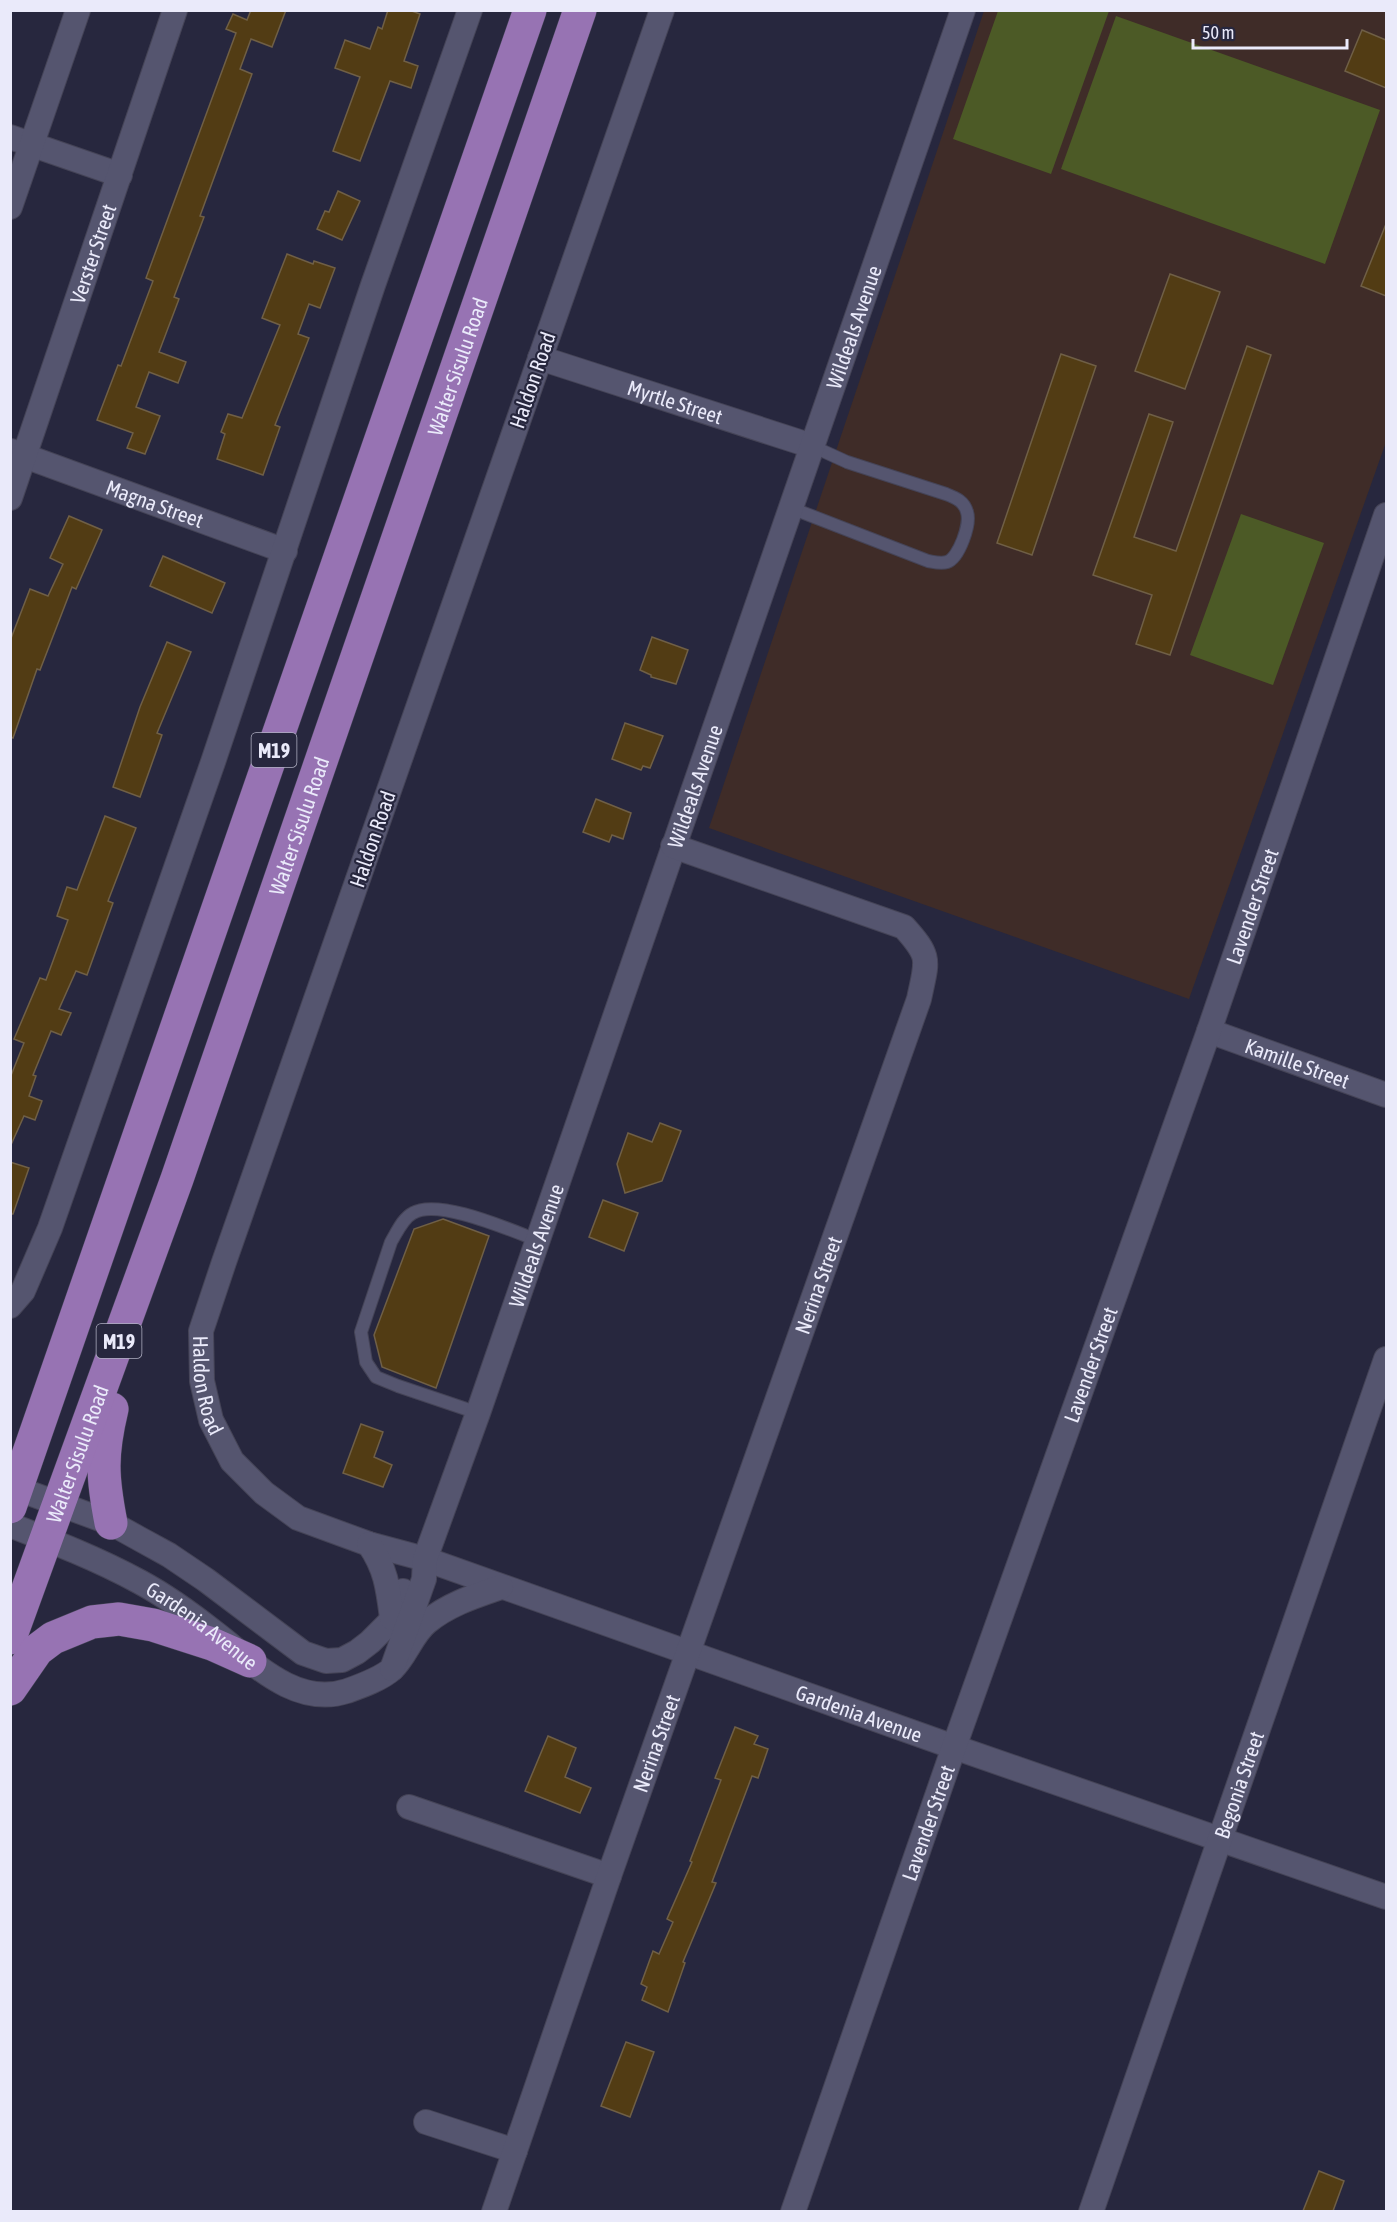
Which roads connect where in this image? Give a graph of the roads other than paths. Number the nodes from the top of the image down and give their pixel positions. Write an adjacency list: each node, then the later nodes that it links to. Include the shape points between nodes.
1 (78, 10): 8 (street)
2 (175, 10): 9 (street, Verster Street)
3 (470, 10): 17 (street)
4 (530, 10): 25 (highway, M19)
5 (580, 10): 21 (highway, Walter Sisulu Road / M19)
6 (662, 10): 11 (street, Haldon Road)
7 (963, 10): 12 (street, Wildeals Avenue)
8 (22, 141): 9 (street); 10 (street)
9 (120, 175): 13 (street, Verster Street)
10 (10, 207)
11 (540, 358): 12 (street, Myrtle Street); 33 (street, Haldon Road, via 201,1331 202,1381 211,1420 232,1461 264,1493 298,1518)
12 (812, 446): 15 (street, Wildeals Avenue); 15 (lane, via 847,462 960,500 968,513 963,537 950,561 928,561)
13 (18, 453): 14 (street, Verster Street); 17 (street, Magna Street)
14 (10, 498)
15 (791, 508): 18 (street, Wildeals Avenue)
16 (1386, 515): 19 (street, Lavender Street)
17 (285, 551): 23 (street, via 50,1228 23,1291)
18 (673, 846): 22 (street, Wildeals Avenue); 38 (street, Nerina Street, via 904,927 922,946 926,963 919,999)
19 (1209, 1031): 20 (street, Kamille Street); 42 (street, Lavender Street)
20 (1386, 1095)
21 (177, 1179): 29 (highway, Walter Sisulu Road / M19); 30 (highway, via 109,1422 103,1469)
22 (537, 1240): 26 (street, Wildeals Avenue); 26 (lane, via 463,1213 427,1208 412,1213 391,1242 360,1332 366,1362 376,1377)
23 (10, 1306)
24 (1386, 1359): 44 (street, Begonia Street)
25 (45, 1411): 27 (highway); 28 (highway, M19)
26 (478, 1413): 34 (street, Wildeals Avenue)
27 (10, 1432)
28 (13, 1494): 29 (street, Gardenia Avenue)
29 (60, 1503): 30 (street, Gardenia Avenue); 32 (highway, Walter Sisulu Road / M19)
30 (111, 1523): 36 (street, Gardenia Avenue, via 206,1580 303,1653 326,1661 342,1660 357,1652)
31 (10, 1524): 32 (street, Gardenia Avenue)
32 (48, 1540): 37 (highway, Walter Sisulu Road / M19); 39 (street, Gardenia Avenue, via 141,1582)
33 (369, 1544): 34 (street, Haldon Road); 36 (street, via 387,1578)
34 (424, 1559): 35 (street, Gardenia Avenue); 36 (street, Gardenia Avenue, via 409,1576); 40 (street, via 424,1579)
35 (501, 1587): 38 (street, Gardenia Avenue); 40 (street, Gardenia Avenue, via 458,1602 426,1623)
36 (392, 1620)
37 (10, 1638)
38 (689, 1654): 42 (street, Gardenia Avenue); 45 (street, Nerina Street)
39 (249, 1660): 40 (street, Gardenia Avenue, via 274,1678 301,1690 324,1694 345,1691); 41 (highway, via 153,1625 119,1619 92,1622 53,1638 37,1650)
40 (392, 1669)
41 (10, 1689)
42 (954, 1747): 44 (street, Gardenia Avenue); 50 (street, Lavender Street)
43 (409, 1807): 45 (street)
44 (1221, 1839): 46 (street, Gardenia Avenue); 51 (street, Begonia Street)
45 (609, 1876): 48 (street, Nerina Street)
46 (1386, 1897)
47 (426, 2122): 48 (street)
48 (515, 2151): 49 (street, Nerina Street)
49 (494, 2211)
50 (793, 2211)
51 (1091, 2211)

